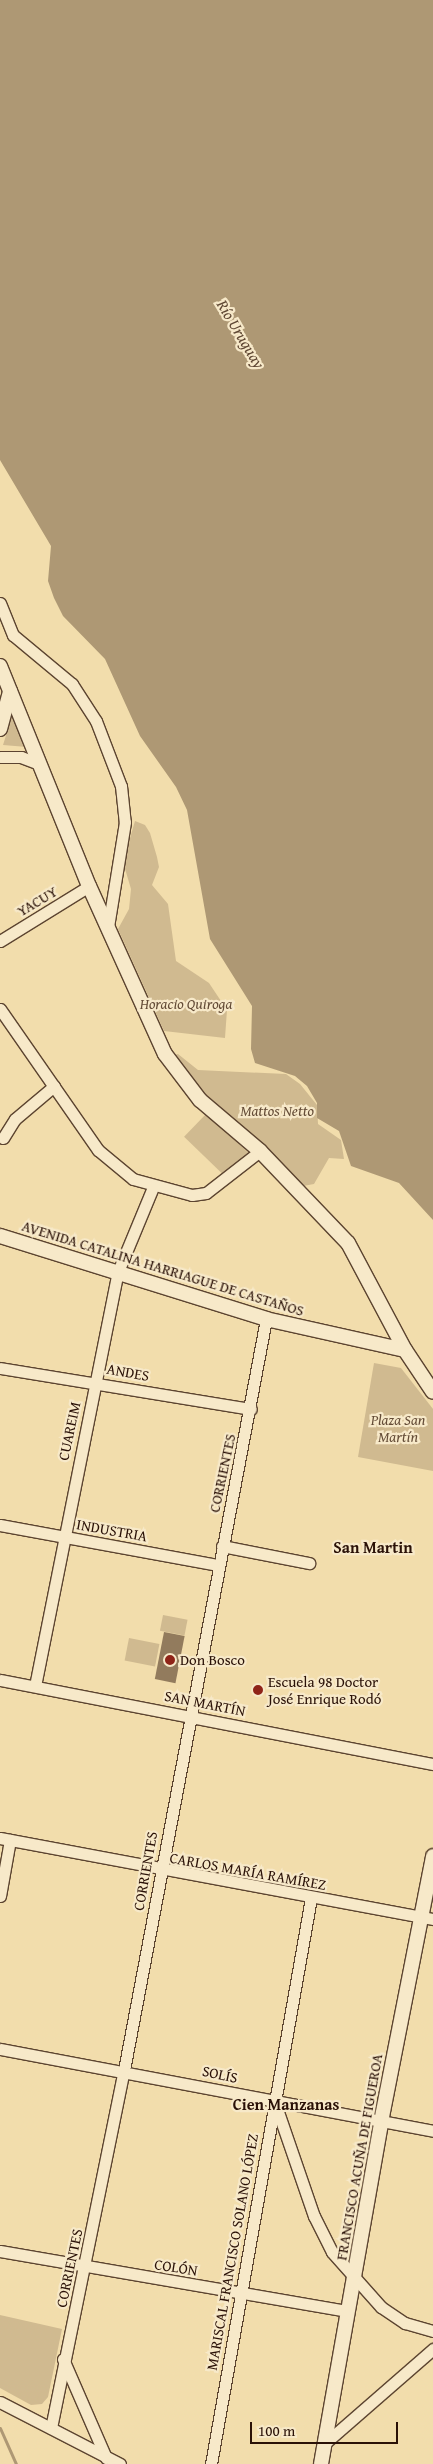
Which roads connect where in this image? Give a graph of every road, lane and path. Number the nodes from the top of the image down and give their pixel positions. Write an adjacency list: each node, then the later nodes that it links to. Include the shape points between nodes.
1 (0, 603): 8 (street, via 13,635 72,684 96,721 121,786 125,822)
2 (0, 666): 3 (street)
3 (10, 690): 4 (street); 6 (street)
4 (0, 729)
5 (0, 757): 6 (street, via 21,757)
6 (37, 763): 7 (street)
7 (90, 886): 8 (street); 9 (street, YACUY)
8 (108, 927): 13 (street, via 180,1078)
9 (0, 941)
10 (0, 1009): 11 (street)
11 (54, 1086): 12 (street, via 14,1119); 14 (street, via 114,1166)
12 (3, 1138)
13 (260, 1151): 14 (street, via 206,1194 192,1195); 18 (street, via 348,1243)
14 (153, 1188): 16 (street, CUAREIM)
15 (0, 1236): 16 (street, AVENIDA CATALINA HARRIAGUE DE CASTAÑOS)
16 (117, 1274): 17 (street, AVENIDA CATALINA HARRIAGUE DE CASTAÑOS); 20 (street, CUAREIM)
17 (266, 1319): 18 (street, AVENIDA CATALINA HARRIAGUE DE CASTAÑOS); 22 (street, CORRIENTES)
18 (405, 1350): 21 (street)
19 (0, 1368): 20 (street, ANDES)
20 (95, 1381): 22 (street, ANDES); 24 (street, CUAREIM)
21 (433, 1392)
22 (250, 1409): 25 (street, CORRIENTES)
23 (0, 1525): 24 (street, INDUSTRIA)
24 (63, 1536): 27 (street, INDUSTRIA); 29 (street, CUAREIM)
25 (222, 1546): 26 (street); 27 (street, CORRIENTES)
26 (309, 1563)
27 (218, 1565): 30 (street, CORRIENTES)
28 (0, 1680): 29 (street, SAN MARTÍN)
29 (35, 1686): 30 (street, SAN MARTÍN)
30 (189, 1714): 31 (street, SAN MARTÍN); 34 (street, CORRIENTES)
31 (433, 1764)
32 (5, 1839): 34 (street, CARLOS MARÍA RAMÍREZ); 35 (street)
33 (433, 1856): 37 (street, FRANCISCO ACUÑA DE FIGUEROA)
34 (161, 1870): 36 (street, CARLOS MARÍA RAMÍREZ); 39 (street, CORRIENTES)
35 (0, 1896)
36 (311, 1898): 37 (street, CARLOS MARÍA RAMÍREZ); 40 (street, MARISCAL FRANCISCO SOLANO LÓPEZ)
37 (428, 1918): 41 (street, FRANCISCO ACUÑA DE FIGUEROA)
38 (0, 2049): 39 (street, SOLÍS)
39 (124, 2070): 40 (street, SOLÍS); 44 (street, CORRIENTES)
40 (274, 2101): 41 (street, SOLÍS); 45 (street, via 314,2216 332,2252); 46 (street, MARISCAL FRANCISCO SOLANO LÓPEZ)
41 (381, 2122): 42 (street, SOLÍS); 45 (street, FRANCISCO ACUÑA DE FIGUEROA)
42 (433, 2131)
43 (0, 2252): 44 (street, COLÓN)
44 (85, 2268): 46 (street, COLÓN); 50 (street, CORRIENTES)
45 (354, 2280): 47 (street, FRANCISCO ACUÑA DE FIGUEROA); 48 (street, via 405,2323)
46 (238, 2292): 47 (street, COLÓN); 56 (street, MARISCAL FRANCISCO SOLANO LÓPEZ)
47 (348, 2311): 53 (street, FRANCISCO ACUÑA DE FIGUEROA)
48 (433, 2331)
49 (433, 2349): 53 (street)
50 (63, 2359): 52 (street, CORRIENTES); 54 (street)
51 (0, 2402): 52 (street)
52 (51, 2428): 54 (street)
53 (324, 2444): 57 (street, FRANCISCO ACUÑA DE FIGUEROA)
54 (106, 2458): 55 (street)
55 (120, 2464)
56 (210, 2464)
57 (321, 2464)

